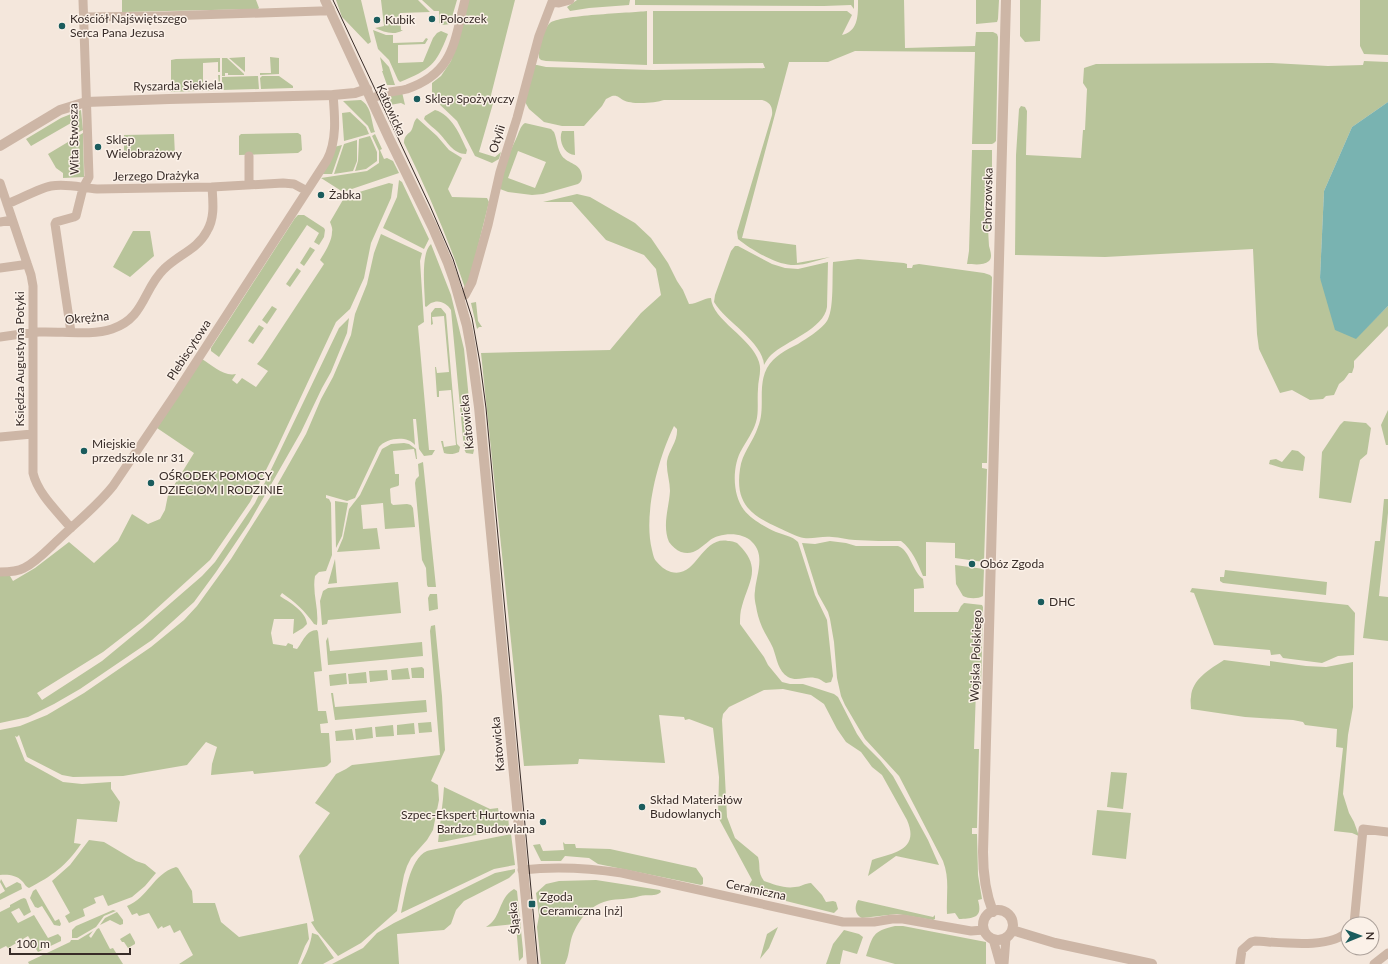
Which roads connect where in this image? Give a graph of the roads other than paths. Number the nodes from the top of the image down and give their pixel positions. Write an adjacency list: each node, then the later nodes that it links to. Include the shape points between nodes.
1 (82, 0): 6 (street, Wita Stwosza)
2 (465, 0): 9 (street, via 454,43 446,62 439,70 419,84)
3 (570, 0): 23 (street, Otylii, via 552,2 546,15 500,172 472,282 465,295)
4 (1006, 0): 27 (street, Chorzowska)
5 (327, 4): 6 (street, via 320,11); 7 (street, Katowicka)
6 (83, 17): 10 (street, Wita Stwosza)
7 (367, 89): 8 (street, Ryszarda Siekiela); 9 (street, Katowicka)
8 (333, 95): 10 (street, Ryszarda Siekiela); 17 (street, Plebiscytowa, via 334,130 331,152)
9 (371, 99): 23 (street, Katowicka, via 433,228)
10 (86, 102): 11 (street, Ryszarda Siekiela, via 60,110); 16 (street, Wita Stwosza, via 89,177)
11 (0, 146)
12 (249, 156): 14 (street)
13 (0, 183): 18 (street, Księdza Augustyna Potyki)
14 (249, 185): 15 (street, Jerzego Drażyka); 17 (street, Jerzego Drażyka, via 288,183)
15 (212, 186): 16 (street, Jerzego Drażyka); 24 (street, Okrężna, via 213,212 208,231 196,245 158,275 134,316 107,330)
16 (83, 188): 18 (street, Jerzego Drażyka, via 78,185 50,186); 24 (street, Wita Stwosza, via 76,216 55,224)
17 (307, 191): 30 (street, Plebiscytowa, via 113,486)
18 (7, 204): 19 (street, Księdza Augustyna Potyki)
19 (12, 220): 20 (street); 21 (street, Księdza Augustyna Potyki)
20 (0, 222)
21 (27, 263): 22 (street); 25 (street, Księdza Augustyna Potyki, via 33,286)
22 (0, 268)
23 (459, 296): 33 (street, Katowicka, via 475,374)
24 (70, 332): 25 (street, Okrężna)
25 (29, 334): 26 (street, Okrężna); 28 (street, Księdza Augustyna Potyki)
26 (0, 337)
27 (995, 401): 34 (street, Wojska Polskiego, via 983,852 984,881)
28 (32, 434): 29 (street); 30 (street, Księdza Augustyna Potyki, via 35,481)
29 (0, 437)
30 (71, 528): 31 (street, Plebiscytowa, via 28,566 14,572)
31 (0, 572)
32 (1388, 832): 35 (street, via 1363,829)
33 (522, 870): 36 (street, Ceramiczna, via 603,870 843,922 903,919 971,931); 41 (street, Śląska)
34 (993, 912): 36 (street, via 986,917); 37 (street, via 1001,911 1008,915 1012,922)
35 (1355, 916)
36 (984, 930): 39 (street)
37 (1009, 934): 39 (street, via 1000,940); 43 (street); 44 (street)
38 (1340, 936): 45 (street, via 1325,942 1308,944 1251,942 1242,950)
39 (993, 939): 42 (street)
40 (1388, 953): 46 (street)
41 (532, 964)
42 (1000, 964)
43 (1004, 964)
44 (1152, 964)
45 (1240, 964)
46 (1374, 964)

